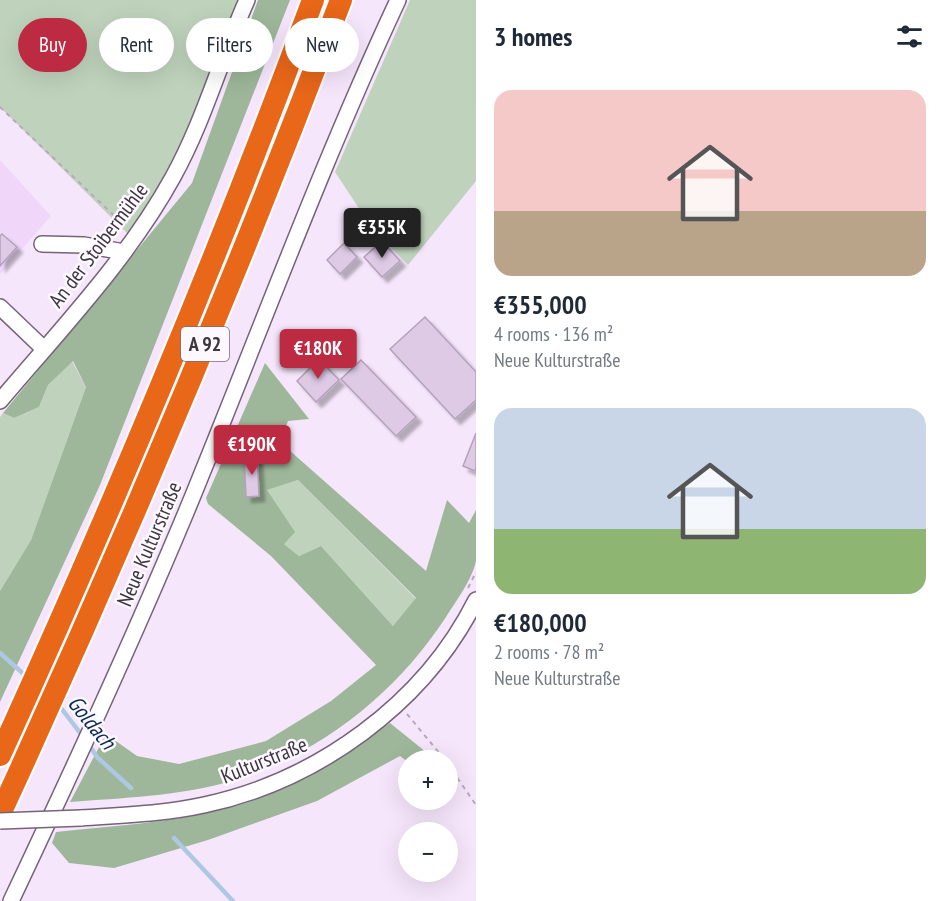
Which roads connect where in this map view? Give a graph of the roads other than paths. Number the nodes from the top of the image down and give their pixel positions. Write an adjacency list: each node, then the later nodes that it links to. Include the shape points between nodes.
1 (247, 0): 6 (street, An der Stoibermühle, via 186,152 163,196)
2 (313, 0): 11 (highway, A 92, via 211,269)
3 (341, 0): 12 (highway, A 92, via 156,463)
4 (398, 0): 14 (street, Neue Kulturstraße, via 357,88 186,511 79,758)
5 (42, 244): 6 (street, via 84,245)
6 (124, 252): 8 (street, An der Stoibermühle)
7 (0, 307): 8 (street)
8 (44, 349): 9 (street, An der Stoibermühle)
9 (0, 401)
10 (471, 596): 13 (street, Kulturstraße, bridge, via 436,661 397,704 327,757 268,786 173,811)
11 (0, 755)
12 (0, 814)
13 (0, 820)
14 (11, 901)

